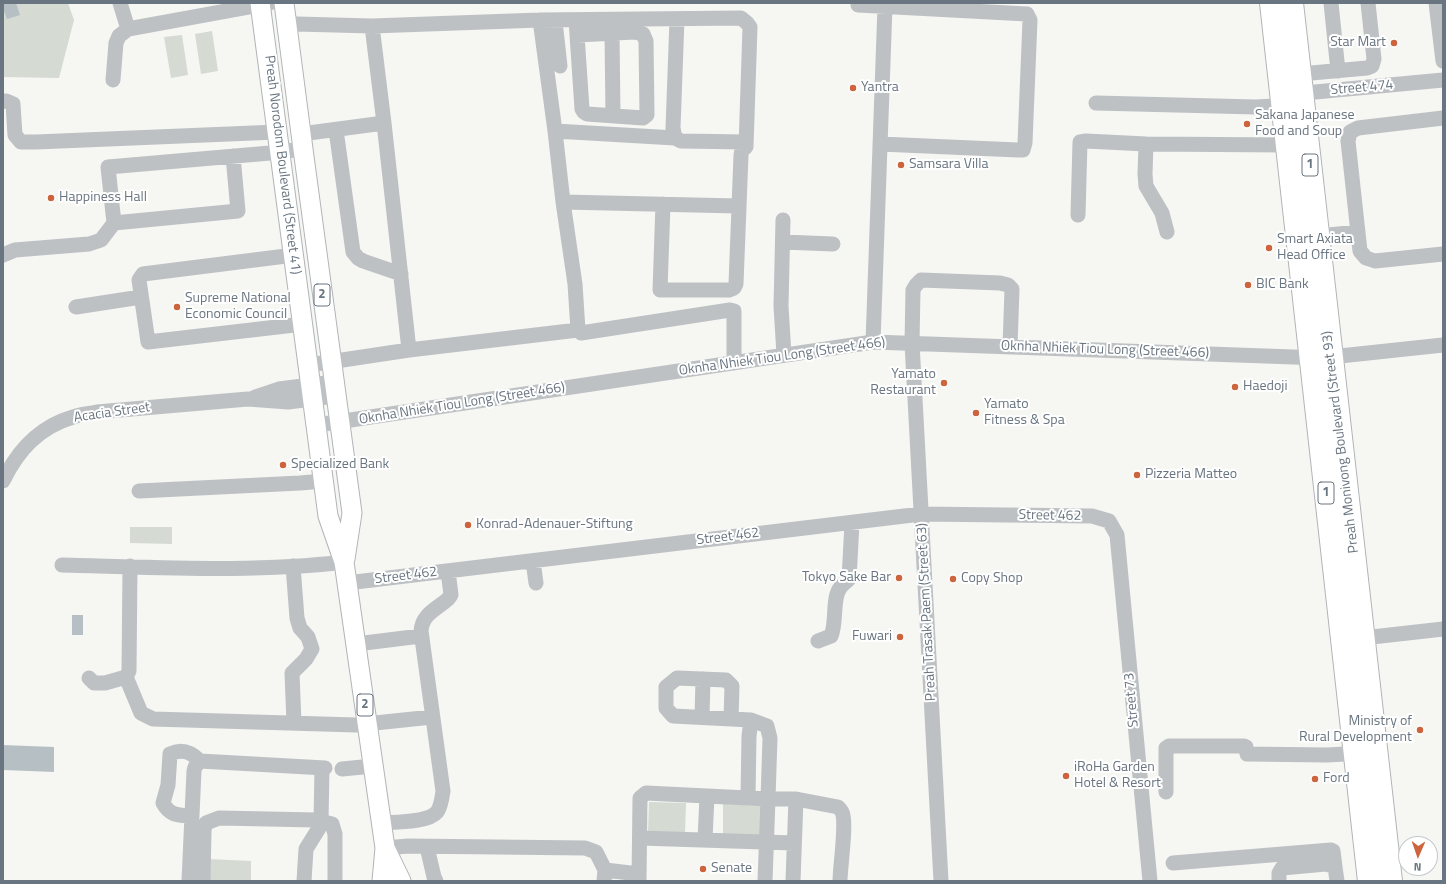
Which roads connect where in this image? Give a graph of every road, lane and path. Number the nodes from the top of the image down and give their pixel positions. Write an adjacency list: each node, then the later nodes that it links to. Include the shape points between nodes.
1 (120, 3): 17 (street)
2 (284, 3): 15 (main road, Preah Norodom Boulevard (Street 41) / 2)
3 (1271, 3): 27 (highway, Preah Monivong Boulevard (Street 93) / 1)
4 (1292, 3): 27 (highway, Preah Monivong Boulevard (Street 93) / 1)
5 (1331, 3): 23 (street)
6 (1368, 3): 22 (street, via 1374,59 1372,66)
7 (1436, 3): 20 (street)
8 (263, 4): 17 (street); 35 (main road, Preah Norodom Boulevard (Street 41) / 2)
9 (858, 5): 10 (street)
10 (885, 6): 38 (street); 38 (street, via 1027,14 1030,20 1030,35 1023,150)
11 (677, 19): 13 (street); 36 (street, via 673,128); 37 (street, via 741,18 750,27)
12 (540, 20): 14 (street); 16 (street); 34 (street)
13 (576, 20): 14 (street); 19 (street)
14 (555, 21): 21 (street)
15 (288, 25): 16 (street); 41 (main road, Preah Norodom Boulevard (Street 41) / 2)
16 (372, 26): 32 (street)
17 (128, 29): 24 (street, via 119,36 116,43)
18 (612, 33): 19 (street); 30 (street); 30 (street, via 639,33 643,34 646,41 647,115 643,118)
19 (577, 35): 30 (street, via 582,109 587,114)
20 (1443, 61)
21 (560, 66)
22 (1367, 68): 23 (street); 26 (street)
23 (1338, 71): 27 (street)
24 (113, 80)
25 (1443, 80): 26 (street, Street 474)
26 (1369, 87): 27 (street, Street 474)
27 (1294, 94): 29 (street, via 1256,107); 40 (highway, Preah Monivong Boulevard (Street 93) / 1); 52 (highway, Preah Monivong Boulevard (Street 93) / 1)
28 (3, 100): 35 (street, via 13,104 15,134 21,142)
29 (1096, 103)
30 (613, 116)
31 (1443, 118): 51 (street, via 1358,128 1350,132 1348,141)
32 (384, 123): 33 (street); 58 (street)
33 (336, 130): 41 (street); 58 (street, via 353,252 363,261)
34 (555, 131): 36 (street); 44 (street)
35 (277, 132): 43 (main road, Preah Norodom Boulevard (Street 41) / 2)
36 (675, 138): 37 (street, via 681,141)
37 (746, 142): 46 (street, via 741,155)
38 (880, 144): 65 (street)
39 (1146, 144): 40 (street); 47 (street, via 1080,142); 50 (street, via 1146,186 1162,213)
40 (1287, 145): 52 (highway, Preah Monivong Boulevard (Street 93) / 1)
41 (303, 150): 43 (street); 72 (main road, Preah Norodom Boulevard (Street 41) / 2)
42 (232, 156): 43 (street); 49 (street, via 108,168); 49 (street, via 238,211)
43 (282, 161): 57 (main road, Preah Norodom Boulevard (Street 41) / 2)
44 (562, 202): 45 (street); 64 (street, via 575,284)
45 (663, 204): 46 (street); 59 (street, via 660,290)
46 (738, 206): 59 (street)
47 (1078, 215)
48 (783, 220): 53 (street)
49 (114, 223): 56 (street, via 101,240 89,244 15,250)
50 (1167, 232)
51 (1358, 232): 52 (street); 55 (street, via 1360,251 1366,258 1375,261)
52 (1307, 238): 71 (highway, Preah Monivong Boulevard (Street 93) / 1)
53 (783, 242): 54 (street); 70 (street, via 781,306)
54 (833, 244)
55 (1443, 254)
56 (3, 255)
57 (294, 255): 60 (street, via 143,274 139,280); 63 (main road, Preah Norodom Boulevard (Street 41) / 2)
58 (401, 274): 69 (street)
59 (734, 288): 62 (street)
60 (141, 297): 61 (street); 63 (street, via 148,342)
61 (76, 307)
62 (734, 312): 64 (street, via 730,310 581,333); 73 (street)
63 (303, 324): 74 (main road, Preah Norodom Boulevard (Street 41) / 2)
64 (578, 330): 69 (street)
65 (873, 342): 66 (street, Oknha Nhiek Tiou Long (Street 466)); 70 (street, Oknha Nhiek Tiou Long (Street 466))
66 (912, 342): 68 (street, Oknha Nhiek Tiou Long (Street 466)); 68 (street, Preah Trasak Paem (Street 63), via 913,290 921,280 1000,283 1012,289); 82 (street, Preah Trasak Paem (Street 63))
67 (1443, 345): 71 (street, Oknha Nhiek Tiou Long (Street 466))
68 (1010, 346): 71 (street, Oknha Nhiek Tiou Long (Street 466))
69 (409, 350): 72 (street)
70 (784, 355): 73 (street, Oknha Nhiek Tiou Long (Street 466))
71 (1321, 357): 95 (highway, Preah Monivong Boulevard (Street 93) / 1); 102 (highway, Preah Monivong Boulevard (Street 93) / 1)
72 (332, 362): 74 (street); 75 (main road, Preah Norodom Boulevard (Street 41) / 2)
73 (734, 363): 77 (street, Oknha Nhiek Tiou Long (Street 466))
74 (309, 365): 76 (main road, Preah Norodom Boulevard (Street 41) / 2)
75 (335, 389): 76 (street, Acacia Street); 77 (main road, Preah Norodom Boulevard (Street 41) / 2)
76 (312, 392): 78 (main road, Preah Norodom Boulevard (Street 41) / 2); 79 (street, Acacia Street, via 73,416 51,425 28,442)
77 (340, 422): 78 (street, Oknha Nhiek Tiou Long (Street 466)); 86 (main road, Preah Norodom Boulevard (Street 41) / 2, via 352,513)
78 (317, 425): 80 (main road, Preah Norodom Boulevard (Street 41) / 2)
79 (3, 481)
80 (324, 481): 81 (street); 86 (main road, Preah Norodom Boulevard (Street 41) / 2, via 328,516)
81 (139, 491)
82 (922, 514): 83 (street, Street 462, via 1092,516); 84 (street, Street 462); 142 (street, Preah Trasak Paem (Street 63))
83 (1109, 521): 143 (street, Street 73, via 1117,535)
84 (852, 523): 85 (street, Street 462); 96 (street, via 849,579 837,594 831,636)
85 (533, 560): 90 (street, Street 462); 92 (street)
86 (344, 562): 89 (street); 91 (main road, Preah Norodom Boulevard (Street 41) / 2)
87 (62, 565): 88 (street)
88 (130, 566): 89 (street); 98 (street, via 129,671)
89 (293, 566): 107 (street, via 297,618 312,649 292,673)
90 (448, 571): 91 (street, Street 462); 94 (street, via 450,595 425,618)
91 (347, 583): 97 (main road, Preah Norodom Boulevard (Street 41) / 2)
92 (536, 583)
93 (1443, 629): 95 (street)
94 (421, 636): 97 (street); 103 (street)
95 (1363, 638): 101 (highway, Preah Monivong Boulevard (Street 93) / 1)
96 (818, 641)
97 (356, 644): 108 (main road, Preah Norodom Boulevard (Street 41) / 2)
98 (126, 677): 99 (street, via 105,683 94,683); 107 (street, via 142,713 152,718)
99 (89, 678)
100 (703, 679): 104 (street); 104 (street, via 677,678 666,687 666,708 673,716); 105 (street, via 726,680 732,686)
101 (1370, 703): 102 (highway); 109 (highway, Preah Monivong Boulevard (Street 93) / 1)
102 (1349, 705): 110 (highway, Preah Monivong Boulevard (Street 93) / 1)
103 (432, 717): 108 (street); 121 (street, via 442,791 437,813 428,819)
104 (702, 717): 105 (street)
105 (731, 719): 106 (street)
106 (750, 720): 116 (street); 117 (street, via 767,726 770,738)
107 (294, 723): 108 (street)
108 (367, 724): 112 (main road, Preah Norodom Boulevard (Street 41) / 2)
109 (1376, 752): 110 (street); 146 (highway, Preah Monivong Boulevard (Street 93) / 1)
110 (1355, 754): 114 (street, via 1249,754 1246,753 1244,746 1169,746 1166,748); 145 (highway, Preah Monivong Boulevard (Street 93) / 1)
111 (200, 761): 119 (street, via 194,771); 119 (street, via 194,754 185,751 170,754 168,785 163,803 168,811 177,815); 120 (street, via 324,768)
112 (373, 766): 113 (street); 121 (main road, Preah Norodom Boulevard (Street 41) / 2)
113 (342, 769)
114 (1166, 792)
115 (707, 796): 116 (street); 122 (street, via 646,793 640,798); 123 (street)
116 (748, 798): 117 (street)
117 (768, 799): 118 (street); 124 (street)
118 (796, 799): 125 (street); 141 (street, via 838,807 842,811 844,817)
119 (192, 816): 132 (street)
120 (321, 822): 133 (street, via 219,818 206,823); 134 (street, via 306,849); 135 (street, via 332,824 335,834)
121 (381, 823): 127 (main road, Preah Norodom Boulevard (Street 41) / 2)
122 (640, 838): 123 (street); 131 (street)
123 (705, 840): 124 (street)
124 (766, 843): 125 (street); 139 (street)
125 (794, 843): 140 (street)
126 (426, 847): 127 (street); 130 (street, via 585,848 596,852); 138 (street)
127 (385, 848): 136 (main road, Preah Norodom Boulevard (Street 41) / 2); 137 (main road, Preah Norodom Boulevard (Street 41) / 2)
128 (1173, 863): 129 (street, via 1331,850)
129 (1336, 874): 144 (street, via 1326,864 1282,868)
130 (605, 876): 131 (street)
131 (639, 877)
132 (189, 881)
133 (203, 881)
134 (304, 881)
135 (335, 881)
136 (382, 881)
137 (401, 881)
138 (436, 881)
139 (765, 881)
140 (793, 881)
141 (840, 881)
142 (941, 881)
143 (1150, 881)
144 (1279, 881)
145 (1369, 881)
146 (1391, 881)

